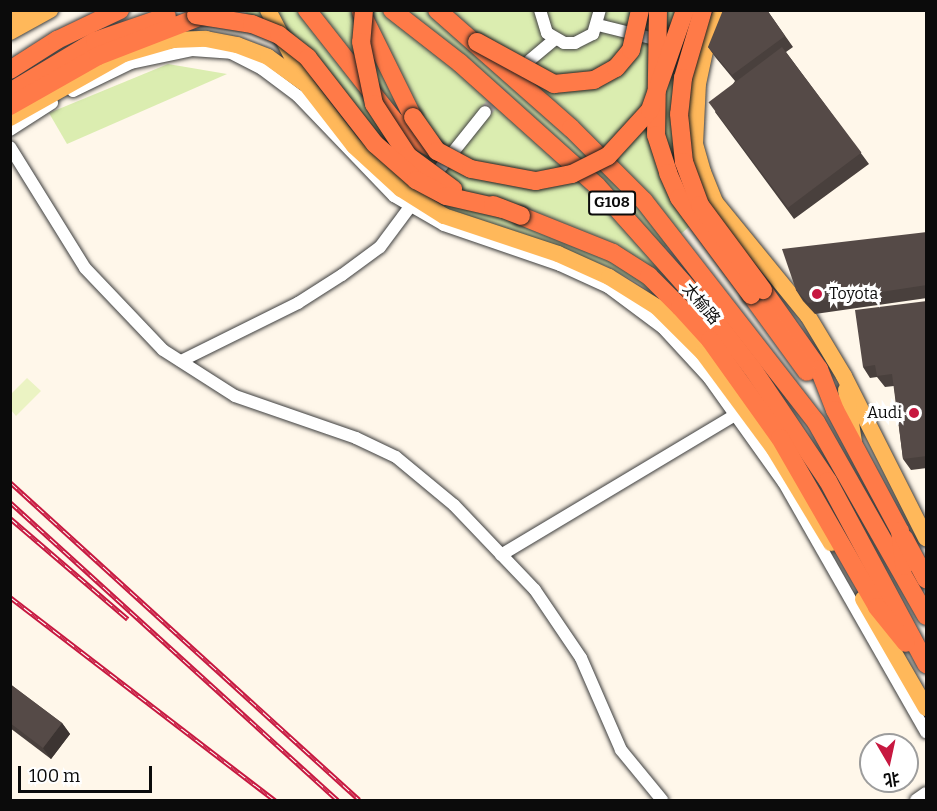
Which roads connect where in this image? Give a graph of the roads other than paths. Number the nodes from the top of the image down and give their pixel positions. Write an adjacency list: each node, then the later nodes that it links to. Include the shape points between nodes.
1 (25, 10): 20 (main road)
2 (50, 10): 22 (main road)
3 (93, 10): 27 (highway)
4 (120, 10): 28 (highway, via 57,40)
5 (217, 10): 19 (highway, bridge)
6 (268, 10): 29 (main road)
7 (307, 10): 36 (highway, via 392,118 412,138)
8 (362, 10): 36 (highway, bridge, via 413,117); 38 (highway, bridge, via 364,72 374,104 390,132 408,156 457,192)
9 (392, 10): 50 (highway, 太榆路 / G108, via 460,63 597,186 704,306 752,368 828,481)
10 (437, 10): 24 (highway, 太榆路 / G108)
11 (540, 10): 23 (street, via 541,24)
12 (600, 10): 21 (street)
13 (640, 10): 24 (highway, bridge, via 631,50 616,68 594,80 554,84)
14 (658, 10): 39 (highway, bridge, via 656,135 668,173 679,198)
15 (685, 10): 36 (highway, bridge, via 650,110 608,156 572,174 536,181 480,172)
16 (703, 10): 39 (highway, bridge, via 683,78 679,114 684,162 700,205)
17 (709, 10): 25 (main road)
18 (722, 10): 25 (main road)
19 (189, 13): 30 (highway, via 95,41); 31 (highway, via 98,56); 38 (highway, bridge, via 252,24 279,35 309,58 375,144 416,180 446,196)
20 (10, 18)
21 (598, 25): 23 (street, via 593,34 574,44); 25 (street)
22 (10, 32)
23 (554, 40): 26 (street)
24 (477, 42): 47 (highway, 太榆路 / G108, via 644,201 739,319 816,422)
25 (705, 51): 41 (main road, via 698,83 695,144 715,202 808,316)
26 (530, 60)
27 (10, 61)
28 (10, 70)
29 (306, 84): 33 (main road, via 268,57 237,45 206,39 173,40 124,54); 37 (main road, via 354,146)
30 (10, 92)
31 (10, 106)
32 (485, 112): 37 (street)
33 (10, 118)
34 (10, 130): 37 (street, via 62,97 131,63 192,50 231,53 262,69 298,96 394,196)
35 (10, 147): 40 (street, via 85,268 163,350)
36 (436, 151)
37 (413, 202): 40 (street, via 380,247 342,275 298,303); 42 (street, via 444,225 560,265 608,287 663,328 709,378); 51 (main road, via 558,254 609,278 657,307 673,322 703,353 774,449)
38 (503, 210): 50 (highway, bridge, via 614,253 649,276 680,307 710,340 780,438 877,607)
39 (757, 292): 43 (highway, via 819,369)
40 (181, 361): 46 (street, via 235,396 356,438 396,457 454,505)
41 (844, 376): 43 (main road); 45 (main road)
42 (735, 415): 46 (street); 52 (street, via 784,483)
43 (854, 446): 44 (highway)
44 (900, 531): 47 (highway); 48 (highway)
45 (927, 538)
46 (501, 555): 54 (street, via 535,590 581,658 621,750)
47 (906, 577): 49 (highway, 太榆路 / G108)
48 (927, 579)
49 (927, 616)
50 (927, 666)
51 (927, 708)
52 (927, 732)
53 (927, 793): 55 (street)
54 (662, 801)
55 (916, 801)

